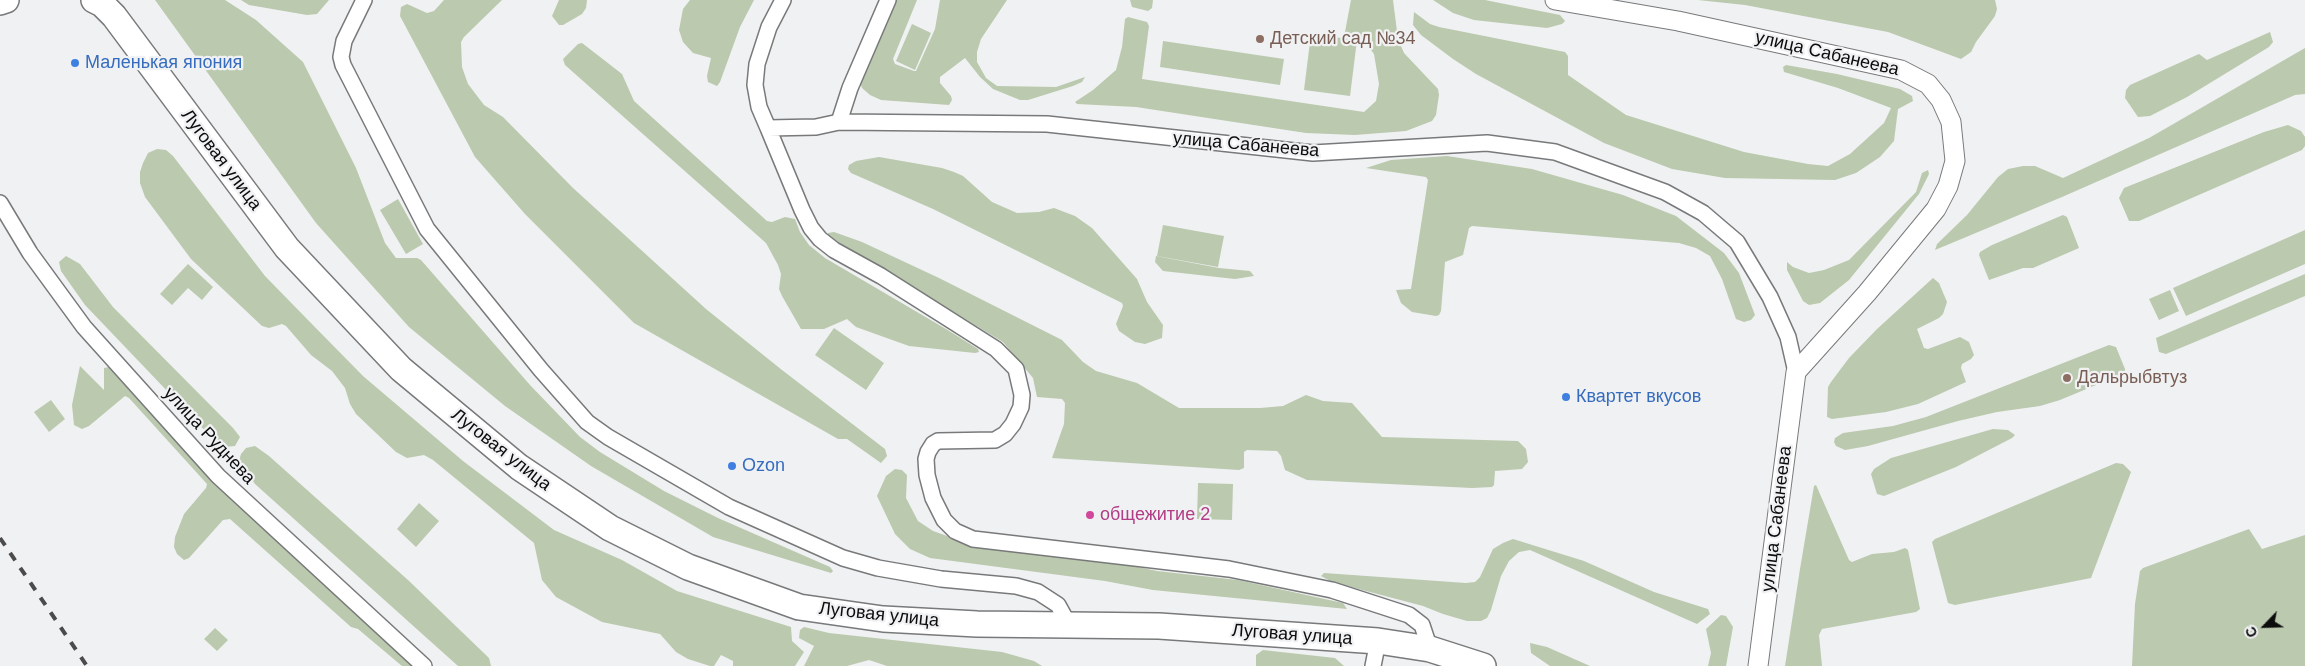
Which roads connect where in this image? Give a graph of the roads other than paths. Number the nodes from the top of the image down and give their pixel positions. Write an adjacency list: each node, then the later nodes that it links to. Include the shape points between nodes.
1 (6, 0): 7 (main road)
2 (94, 0): 12 (main road, Луговая улица, via 114,16 287,248 401,369 519,467 610,528 688,567 799,607 883,619)
3 (364, 0): 12 (street, via 344,40 343,65 422,220 541,370 587,422 721,502 843,558 941,579 1016,586 1038,592 1058,605)
4 (783, 0): 9 (street, via 769,27 757,64 755,85 759,107)
5 (888, 0): 8 (street)
6 (1555, 0): 11 (street, улица Сабанеева, via 1678,21 1902,70 1928,84 1941,100 1951,122 1955,160 1948,186 1936,209)
7 (0, 2)
8 (839, 122): 9 (street, улица Сабанеева, via 816,127); 11 (street, улица Сабанеева, via 1046,124 1313,153 1487,144 1555,152 1664,192 1703,213 1737,242 1770,297 1788,337)
9 (768, 128): 14 (street, via 802,210 820,239 996,349 1016,369 1021,406 1005,434 995,440 938,441 928,452 927,475 933,498 944,520 955,531 973,539 1229,569 1332,590 1409,615 1422,625)
10 (0, 203): 15 (street, улица Руднева, via 30,253 84,327 218,476)
11 (1796, 372): 18 (street, улица Сабанеева)
12 (1069, 625): 13 (main road, Луговая улица, via 1159,626)
13 (1378, 641): 14 (main road, Луговая улица); 16 (street)
14 (1430, 649): 17 (main road, Луговая улица)
15 (424, 666)
16 (1373, 666)
17 (1482, 666)
18 (1758, 666)

